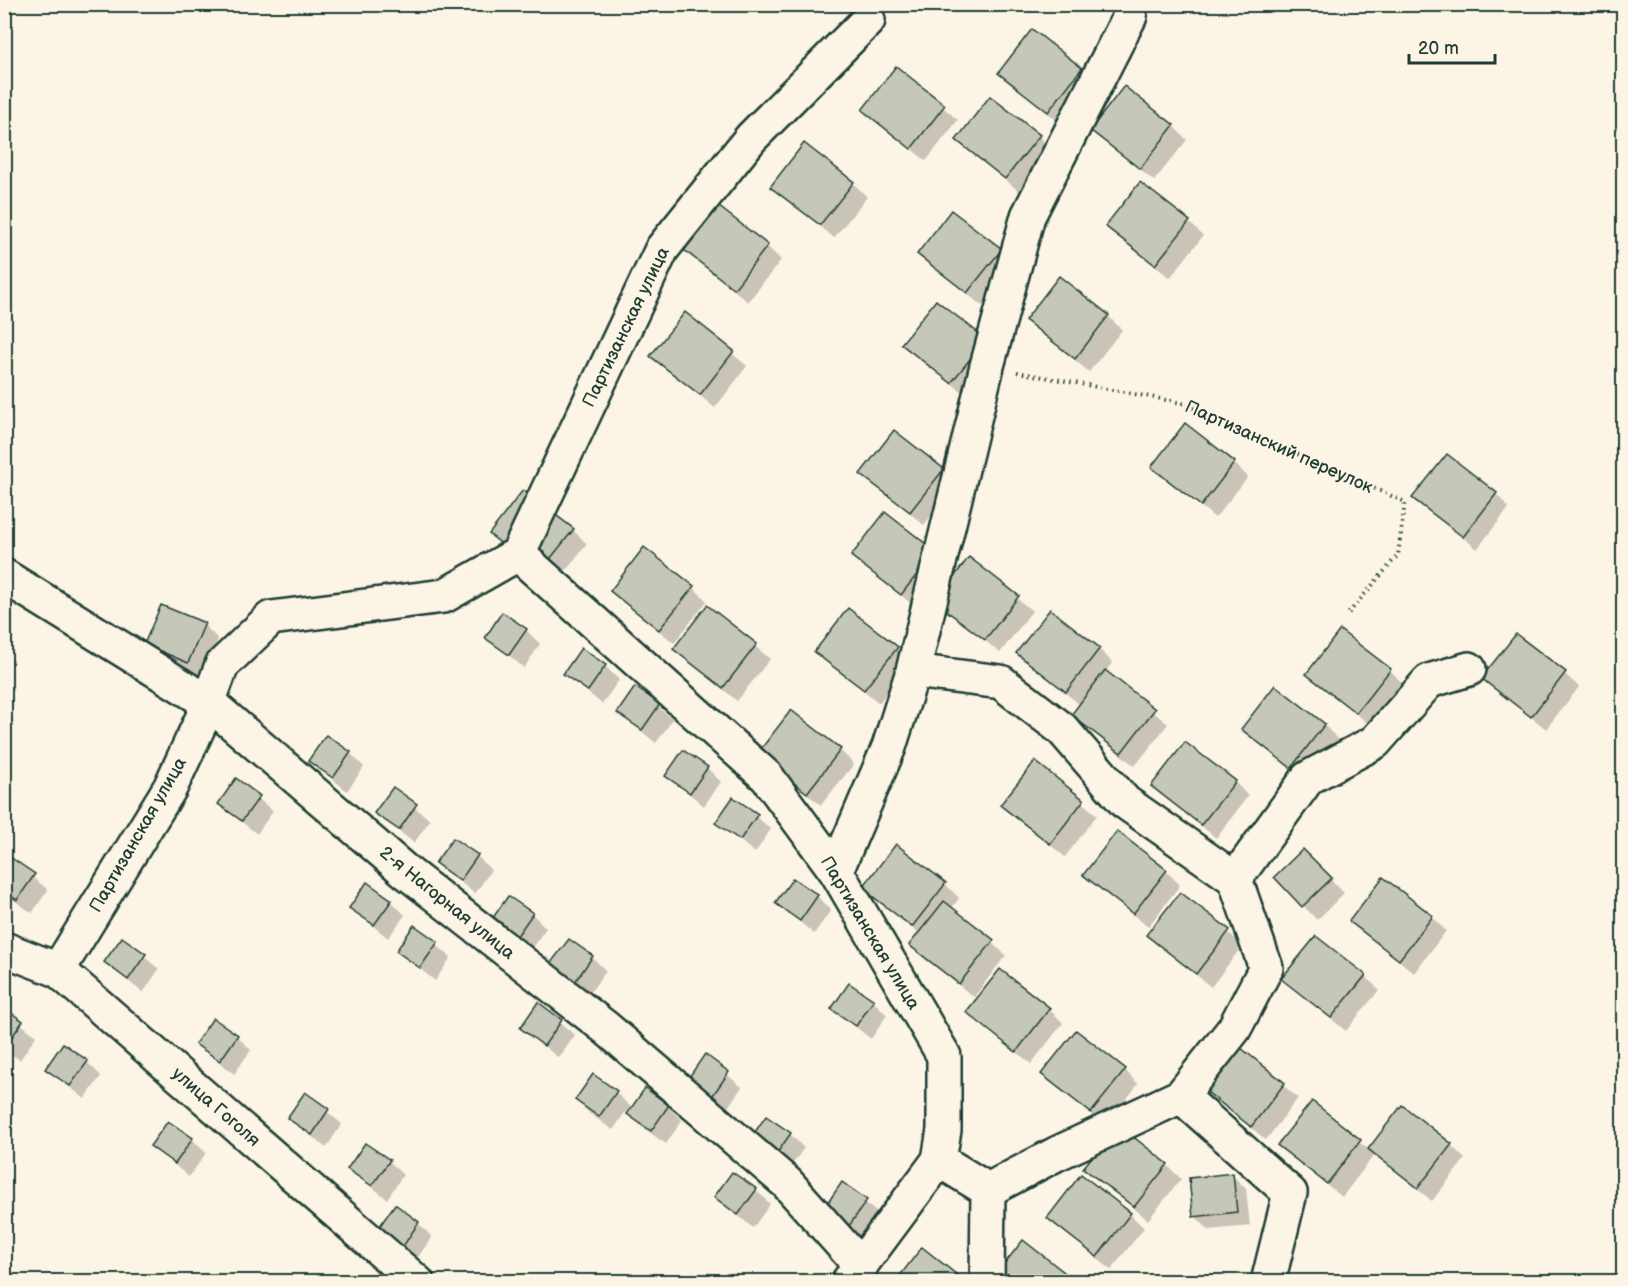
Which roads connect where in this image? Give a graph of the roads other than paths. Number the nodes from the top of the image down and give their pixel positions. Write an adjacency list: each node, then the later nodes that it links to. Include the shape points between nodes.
1 (1130, 16): 6 (street, via 1028,216)
2 (868, 20): 3 (street, Партизанская улица, via 751,138 662,249)
3 (518, 554): 7 (street, Партизанская улица, via 444,596 271,618 222,665); 8 (street, Партизанская улица, via 767,777)
4 (4, 576): 7 (street, 2-я Нагорная улица)
5 (1469, 669): 9 (street, via 1429,681 1375,742 1308,778)
6 (913, 671): 8 (street, via 889,747); 9 (street, via 1001,682 1062,729 1125,802)
7 (209, 703): 11 (street, Партизанская улица, via 170,788); 15 (street, 2-я Нагорная улица, via 405,871 606,1028 778,1176)
8 (836, 871): 13 (street, Партизанская улица, via 944,1056 944,1130)
9 (1235, 879): 12 (street, via 1266,968 1234,1029)
10 (4, 949): 11 (street, улица Гоголя)
11 (58, 970): 16 (street, улица Гоголя)
12 (1181, 1096): 14 (street); 18 (street, via 1290,1193)
13 (939, 1160): 14 (street); 15 (street)
14 (988, 1190): 17 (street)
15 (854, 1274)
16 (417, 1281)
17 (987, 1281)
18 (1268, 1281)

